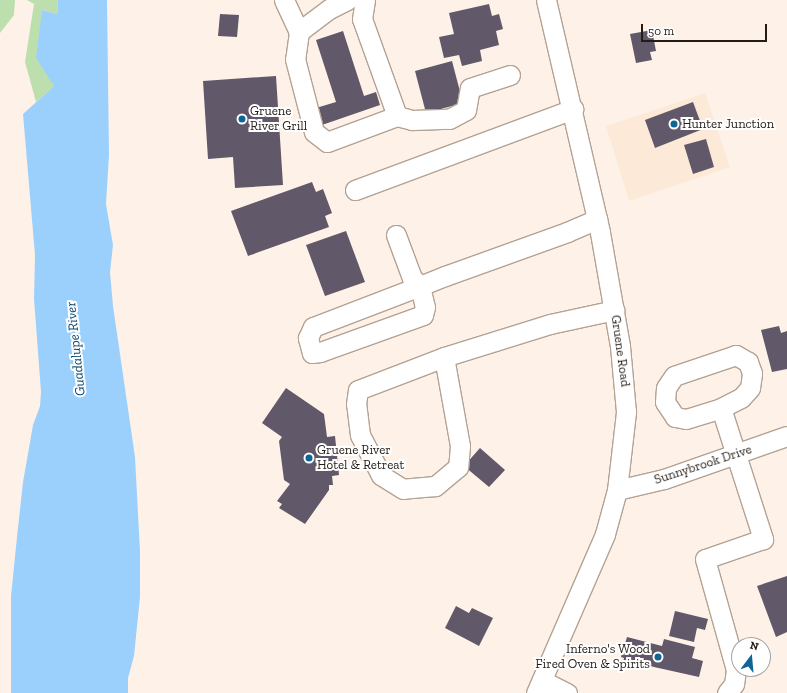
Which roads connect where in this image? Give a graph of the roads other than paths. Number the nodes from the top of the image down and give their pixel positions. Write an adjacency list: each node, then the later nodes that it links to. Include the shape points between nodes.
1 (284, 0): 5 (street)
2 (347, 0): 5 (street, via 329,9)
3 (365, 0): 8 (street, via 362,19)
4 (546, 0): 7 (street, Gruene Road)
5 (299, 32): 8 (street, via 295,59 314,132 327,142)
6 (510, 75): 8 (street, via 470,88 466,110 449,119 412,120)
7 (573, 109): 9 (street); 10 (street, Gruene Road)
8 (397, 116)
9 (354, 190)
10 (597, 218): 12 (street, via 567,232); 13 (street, Gruene Road)
11 (396, 235): 12 (street, via 412,278)
12 (420, 286): 12 (street, via 313,327 308,338 312,353 423,314 425,307)
13 (614, 310): 14 (street, via 550,324); 18 (street, Gruene Road, via 626,412)
14 (444, 357): 14 (street, via 358,390 356,404 360,435 381,475 403,489 435,486 458,467 460,446)
15 (720, 408): 17 (street)
16 (787, 436): 17 (street, Sunnybrook Drive)
17 (736, 454): 18 (street, Sunnybrook Drive, via 664,479); 21 (street, via 763,538 705,559 736,670 734,684)
18 (617, 490): 19 (street, Gruene Road, via 605,534)
19 (540, 687): 20 (street)
20 (567, 693)
21 (727, 693)

